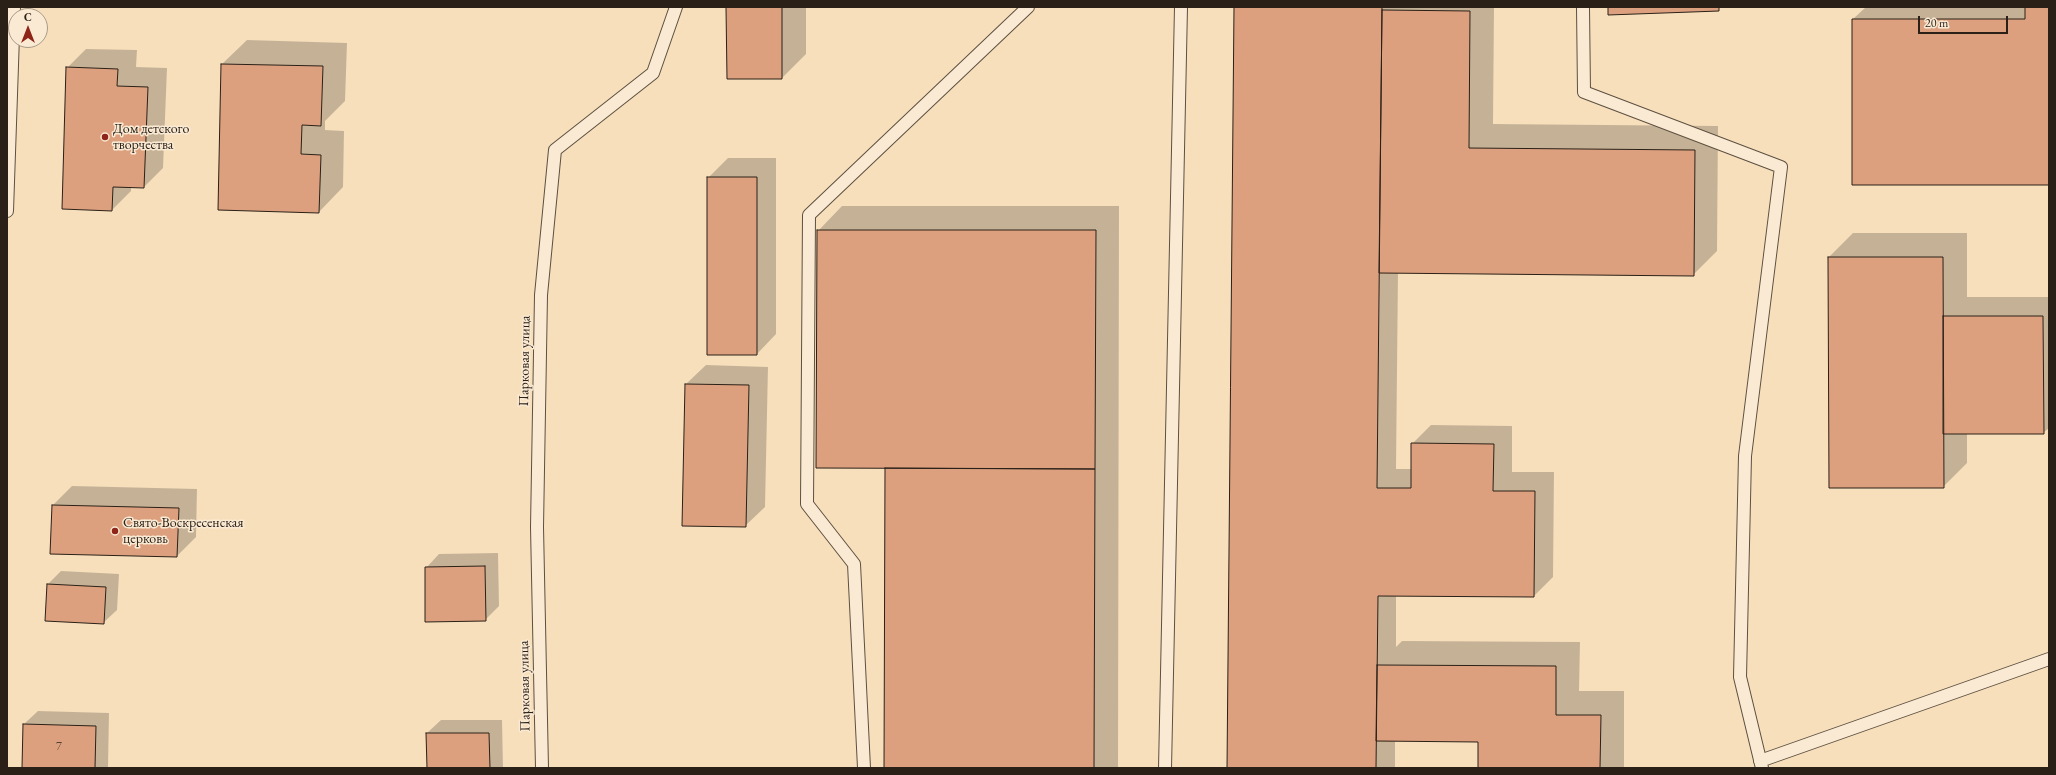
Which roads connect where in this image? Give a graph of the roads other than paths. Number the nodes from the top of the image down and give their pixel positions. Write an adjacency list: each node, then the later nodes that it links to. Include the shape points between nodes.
1 (14, 7): 6 (lane)
2 (676, 7): 9 (lane, Парковая улица, via 653,73 555,150 541,303 537,527)
3 (1028, 7): 10 (lane, via 809,215 808,504 854,564)
4 (1181, 7): 11 (lane)
5 (1583, 7): 8 (lane, via 1584,92 1781,167 1745,456 1740,677)
6 (7, 211)
7 (2049, 659): 8 (lane)
8 (1761, 764)
9 (542, 768)
10 (864, 768)
11 (1165, 768)

